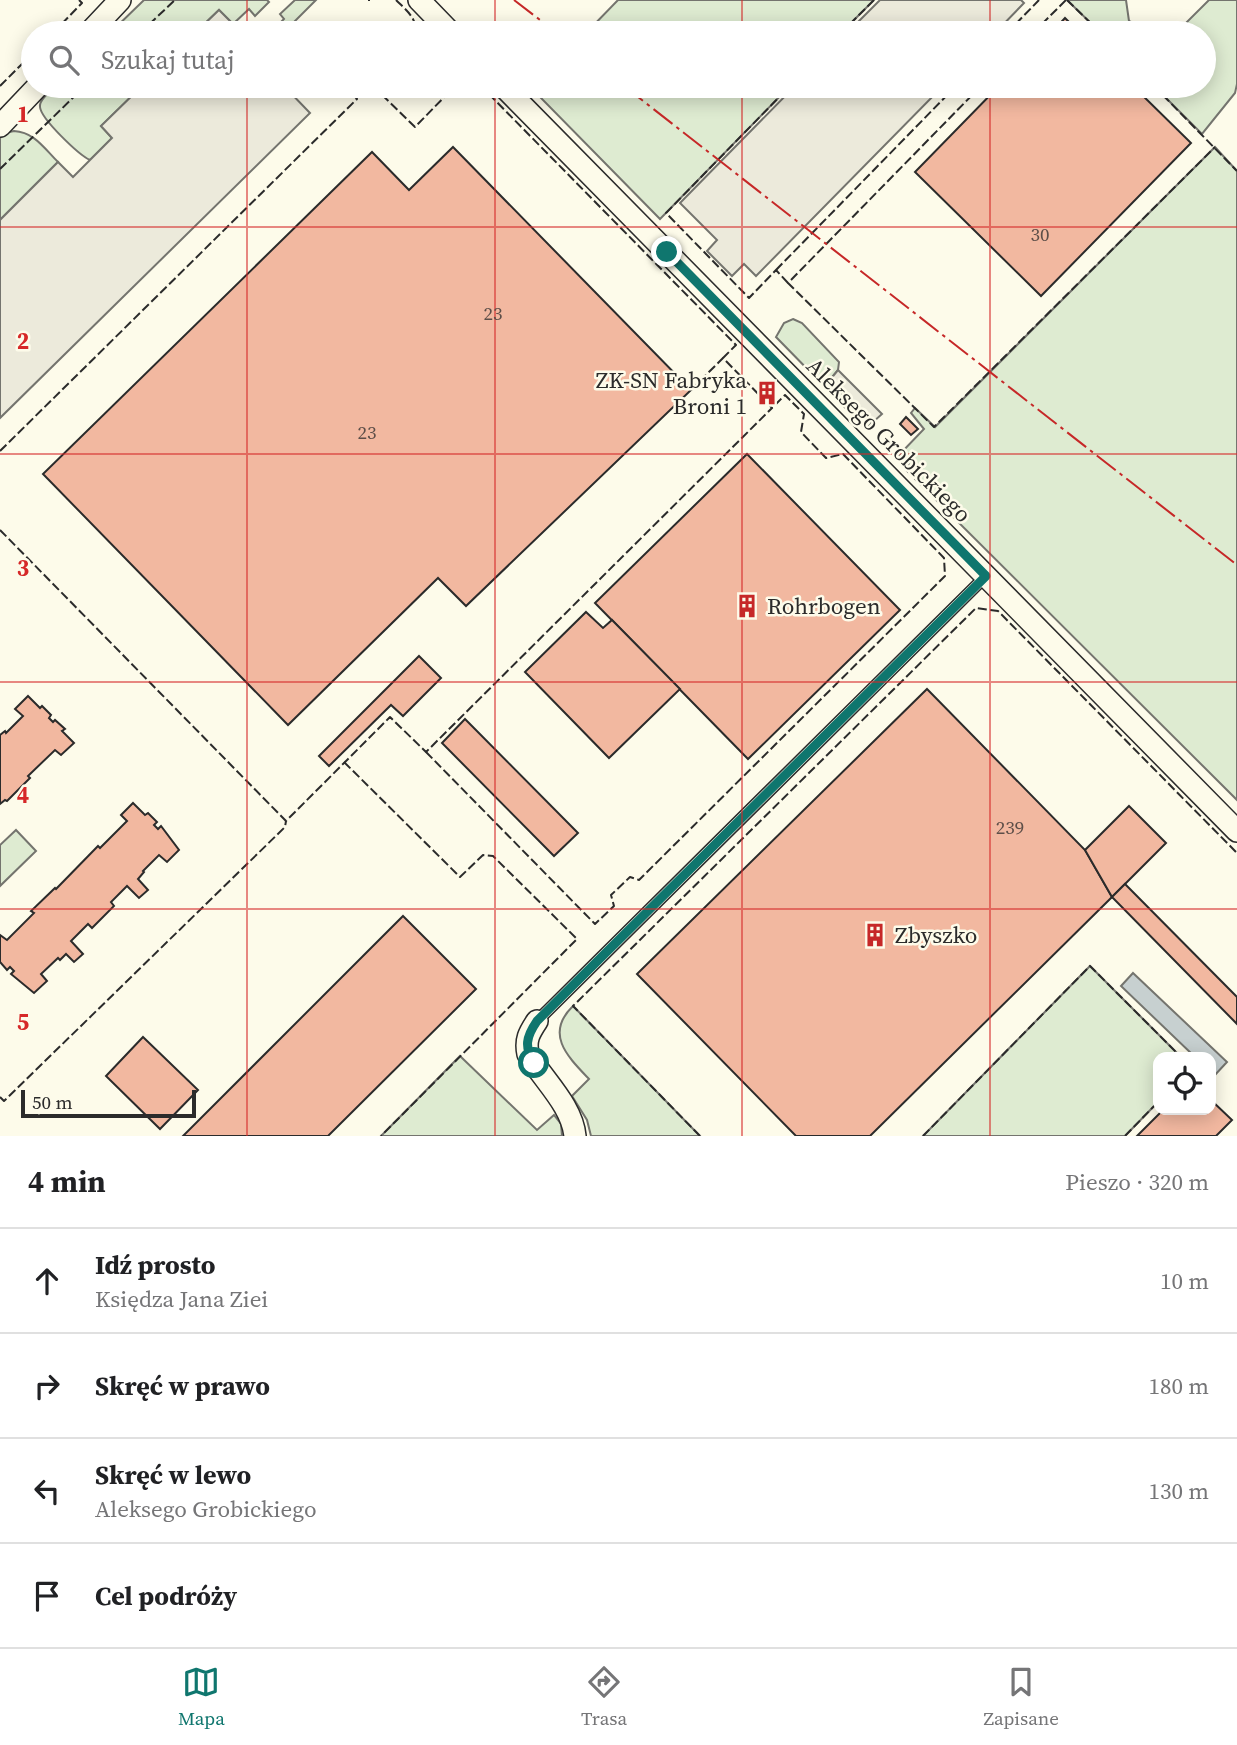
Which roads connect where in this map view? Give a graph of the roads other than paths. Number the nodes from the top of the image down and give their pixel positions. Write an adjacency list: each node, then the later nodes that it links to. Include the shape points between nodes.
1 (120, 0): 3 (street)
2 (419, 0): 4 (street)
3 (100, 21)
4 (440, 21)
5 (27, 98): 7 (street)
6 (515, 98): 8 (street, Aleksego Grobickiego)
7 (0, 126)
8 (986, 576): 9 (street, Aleksego Grobickiego); 10 (lane)
9 (1237, 831)
10 (537, 1021): 11 (street, via 526,1043 528,1054 571,1119)
11 (575, 1136)

